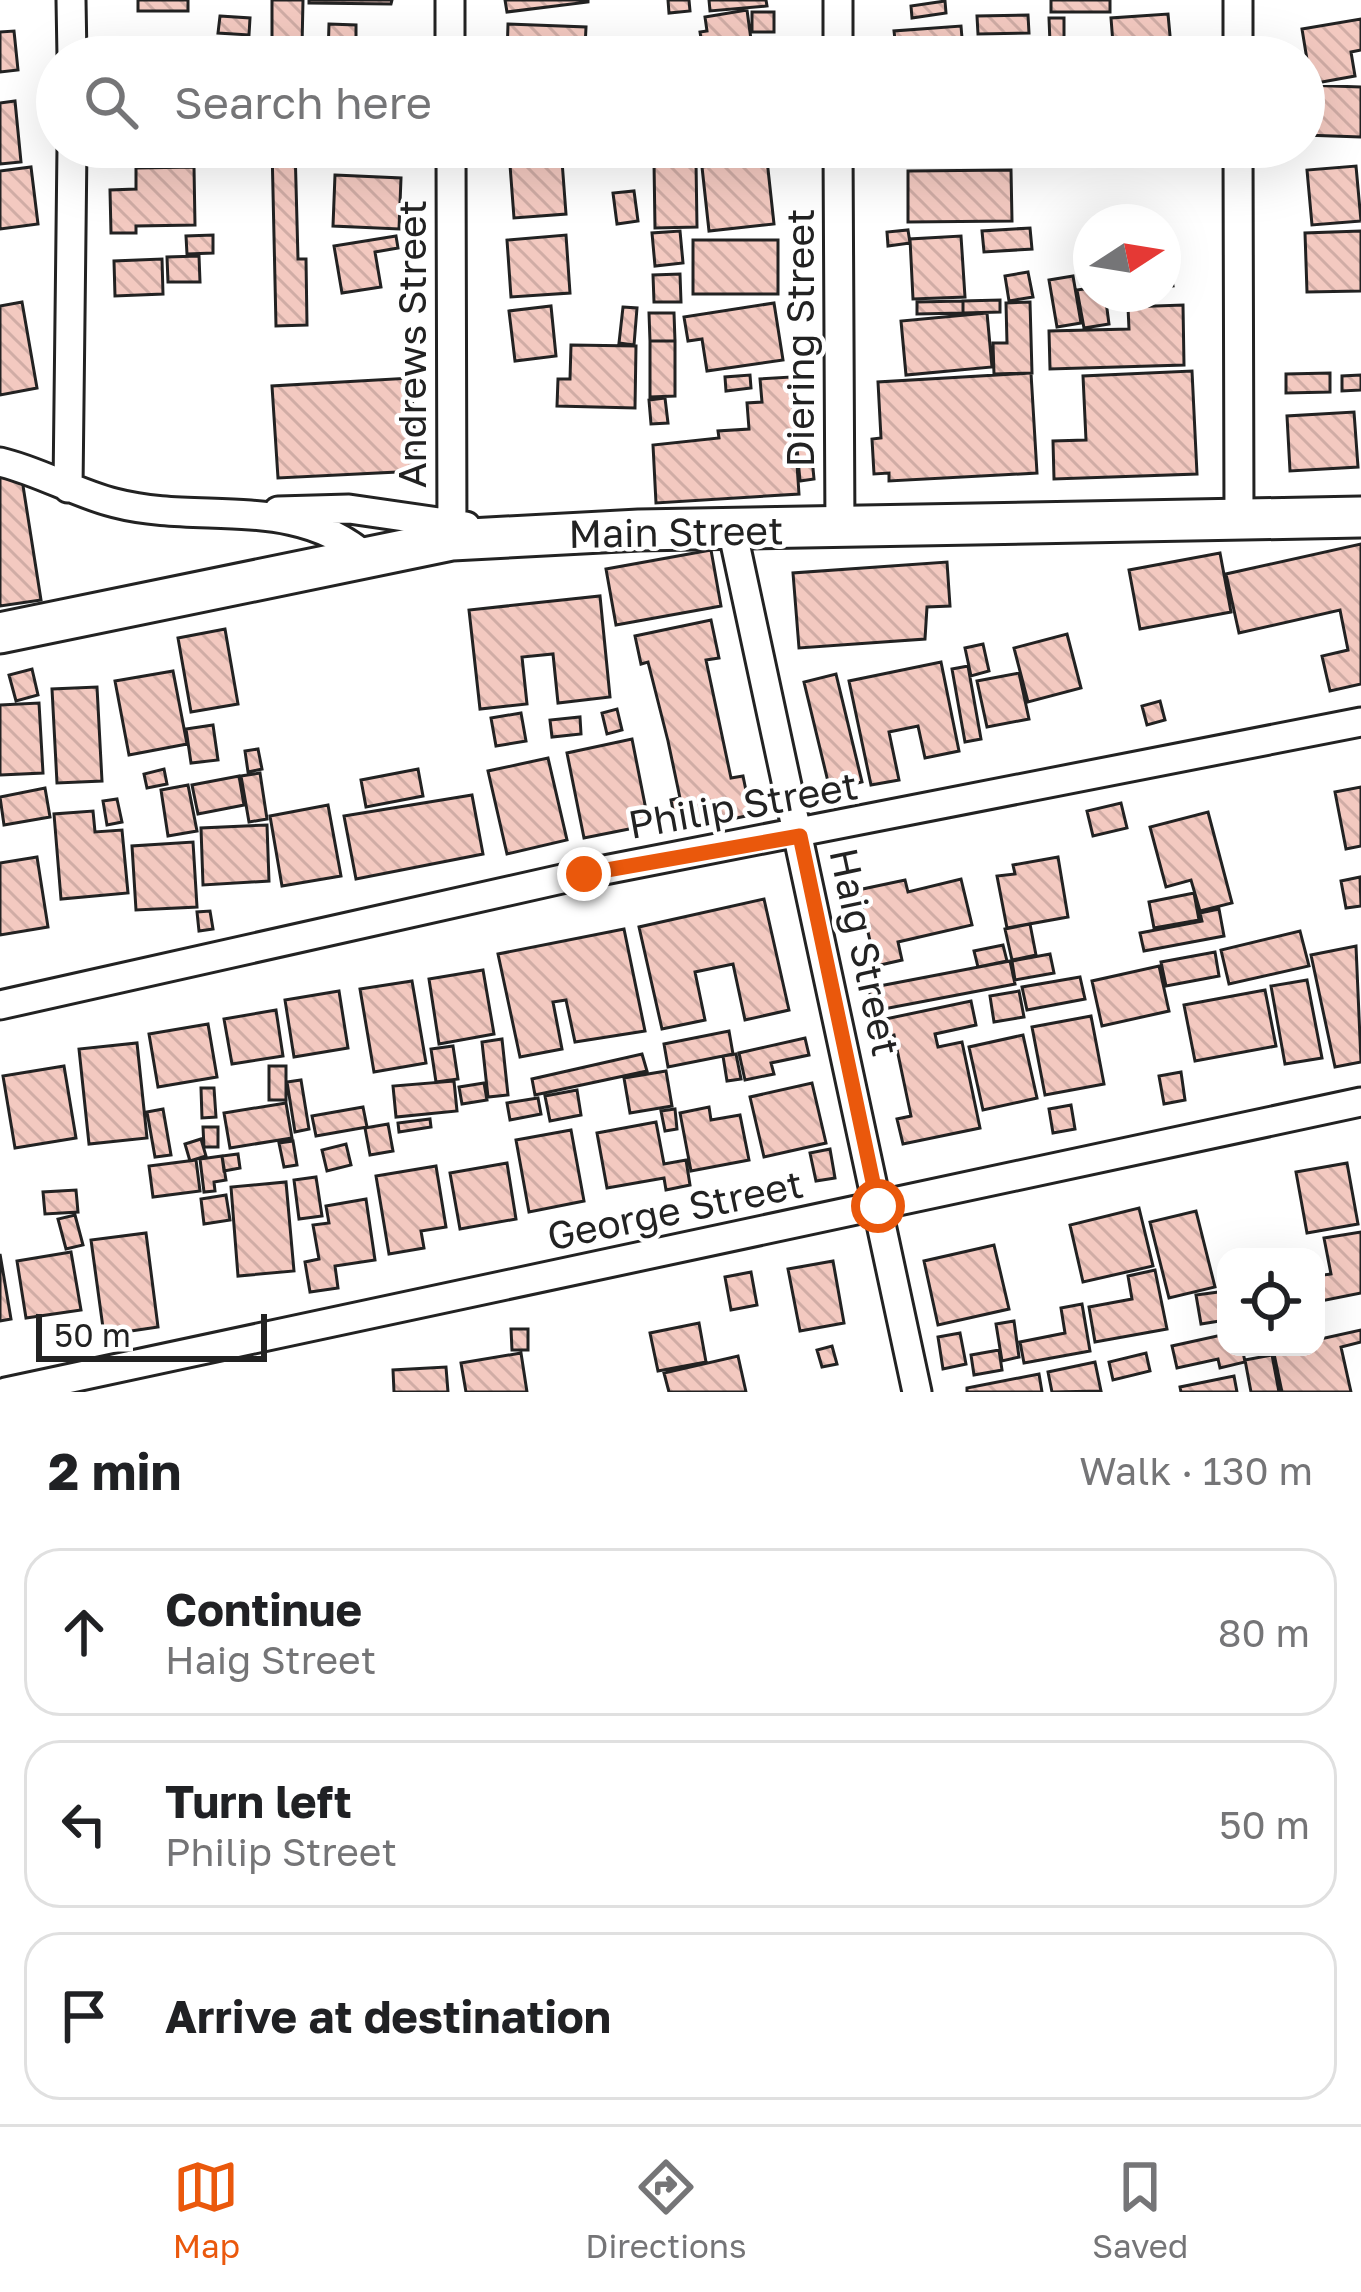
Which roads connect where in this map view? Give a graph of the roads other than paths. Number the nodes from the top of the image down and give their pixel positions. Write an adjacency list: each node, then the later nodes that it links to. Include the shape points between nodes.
1 (71, 0): 5 (street)
2 (450, 0): 6 (street)
3 (838, 0): 7 (street)
4 (1238, 0): 8 (street)
5 (72, 36)
6 (450, 36)
7 (838, 36)
8 (1238, 36)
9 (72, 168): 14 (street)
10 (451, 168): 20 (street, Andrews Street)
11 (838, 168): 19 (street, Diering Street)
12 (1238, 168): 17 (street)
13 (0, 462): 14 (street)
14 (68, 488): 15 (street, via 142,509)
15 (261, 512): 20 (street, via 349,509); 21 (street, via 330,533)
16 (1361, 517): 17 (main road, Main Street)
17 (1239, 518): 19 (main road, Main Street)
18 (733, 529): 19 (main road, Main Street); 20 (main road, Main Street, via 512,537); 24 (street, Haig Street)
19 (840, 530)
20 (452, 531): 21 (main road, Main Street)
21 (366, 557): 22 (main road, Main Street)
22 (0, 633)
23 (1361, 722): 24 (street, Philip Street)
24 (800, 836): 25 (street, Philip Street, via 584,874); 27 (street, Haig Street)
25 (0, 1004)
26 (1361, 1102): 27 (street, George Street)
27 (878, 1206): 28 (street, George Street); 29 (street, Haig Street)
28 (6, 1392)
29 (917, 1392)

